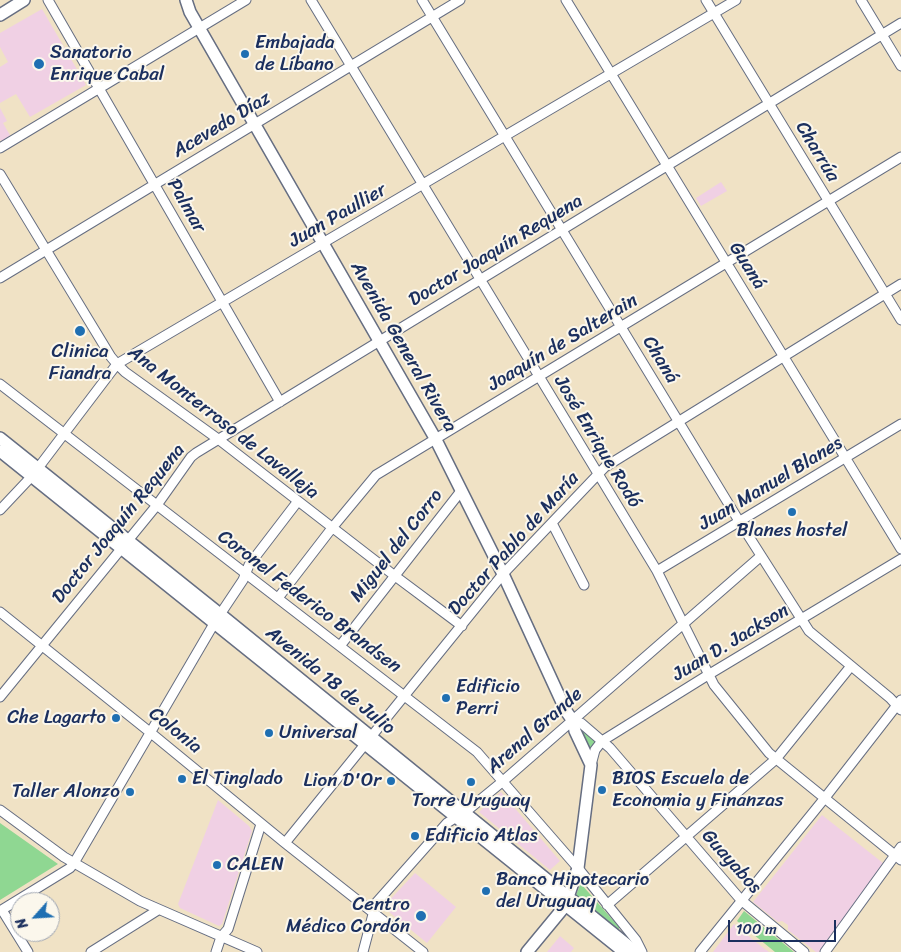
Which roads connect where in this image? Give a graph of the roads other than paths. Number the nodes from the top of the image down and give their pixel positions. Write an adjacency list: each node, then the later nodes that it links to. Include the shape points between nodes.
1 (24, 0): 13 (main road)
2 (48, 0): 21 (street, Palmar)
3 (186, 0): 16 (main road, Avenida General Rivera)
4 (246, 0): 16 (street)
5 (311, 0): 18 (street, José Enrique Rodó)
6 (422, 0): 14 (street, Chaná)
7 (460, 0): 14 (street, Acevedo Díaz)
8 (566, 0): 20 (street, Guaná)
9 (706, 0): 12 (street, Charrúa)
10 (736, 0): 12 (street, Juan Paullier)
11 (861, 0): 17 (street)
12 (714, 13): 20 (street, Juan Paullier); 22 (street, Charrúa)
13 (0, 15)
14 (432, 17): 18 (street, Acevedo Díaz); 24 (street, Chaná)
15 (901, 23): 17 (street, Doctor Joaquín Requena)
16 (199, 28): 21 (street); 23 (main road, Avenida General Rivera)
17 (882, 34): 19 (street); 22 (street, Doctor Joaquín Requena)
18 (352, 66): 23 (street, Acevedo Díaz); 30 (street, José Enrique Rodó)
19 (901, 66)
20 (611, 74): 24 (street, Juan Paullier); 27 (street, Guaná)
21 (100, 88): 25 (street); 29 (street, Palmar)
22 (770, 104): 27 (street, Doctor Joaquín Requena); 31 (street, Charrúa)
23 (255, 124): 29 (street, Acevedo Díaz); 33 (main road, Avenida General Rivera)
24 (506, 137): 30 (street, Juan Paullier); 32 (street, Chaná)
25 (0, 148)
26 (901, 158): 31 (street, Joaquín de Salterain)
27 (666, 166): 32 (street, Doctor Joaquín Requena); 35 (street, Guaná)
28 (0, 174): 34 (street, Ana Monterroso de Lavalleja)
29 (155, 184): 34 (street, Acevedo Díaz); 40 (street, Palmar)
30 (423, 184): 33 (street, Juan Paullier); 37 (street, José Enrique Rodó)
31 (828, 201): 35 (street, Joaquín de Salterain); 39 (street, Charrúa)
32 (562, 230): 37 (street, Doctor Joaquín Requena); 42 (street, Chaná)
33 (324, 243): 40 (street, Juan Paullier); 43 (main road, Avenida General Rivera)
34 (45, 250): 36 (street, Acevedo Díaz); 45 (street, Ana Monterroso de Lavalleja)
35 (725, 263): 42 (street, Joaquín de Salterain); 44 (street, Guaná)
36 (0, 278)
37 (480, 280): 43 (street, Doctor Joaquín Requena); 46 (street, José Enrique Rodó)
38 (901, 284): 39 (street, Doctor Pablo de María)
39 (885, 294): 41 (street, Charrúa); 44 (street, Doctor Pablo de María)
40 (223, 302): 45 (street, Juan Paullier); 48 (street, Palmar)
41 (901, 320)
42 (622, 327): 46 (street, Joaquín de Salterain); 49 (street, Chaná)
43 (380, 341): 48 (street, Doctor Joaquín Requena); 53 (main road, Avenida General Rivera)
44 (784, 356): 49 (street, Doctor Pablo de María); 56 (street, Guaná)
45 (117, 364): 51 (street, Juan Paullier); 54 (street, Ana Monterroso de Lavalleja)
46 (538, 376): 53 (street, Joaquín de Salterain); 58 (street, José Enrique Rodó)
47 (0, 384): 51 (street, Coronel Federico Brandsen)
48 (280, 402): 54 (street, Doctor Joaquín Requena)
49 (678, 421): 58 (street, Doctor Pablo de María); 63 (street, Chaná)
50 (901, 424): 56 (street, Juan Manuel Blanes)
51 (64, 433): 57 (street, Juan Paullier); 61 (street, Coronel Federico Brandsen)
52 (0, 438): 57 (main road, Avenida 18 de Julio)
53 (435, 438): 59 (main road, Avenida General Rivera); 65 (street, Joaquín de Salterain, via 371,478)
54 (218, 439): 60 (street, Ana Monterroso de Lavalleja); 61 (street, Doctor Joaquín Requena, via 192,457)
55 (0, 451): 57 (main road, Avenida 18 de Julio)
56 (845, 457): 63 (street, Juan Manuel Blanes); 67 (street, Guaná)
57 (35, 472): 62 (street, Juan Paullier); 66 (main road, Avenida 18 de Julio)
58 (598, 474): 64 (street, Doctor Pablo de María); 70 (street, José Enrique Rodó)
59 (462, 491): 72 (main road, Avenida General Rivera); 73 (street, Miguel del Corro)
60 (298, 501): 65 (street, Ana Monterroso de Lavalleja); 71 (street, via 248,565)
61 (156, 505): 66 (street, Doctor Joaquín Requena); 71 (street, Coronel Federico Brandsen)
62 (0, 510)
63 (739, 522): 68 (street, Chaná); 70 (street, Juan Manuel Blanes)
64 (552, 523): 72 (street, Doctor Pablo de María); 74 (street)
65 (332, 528): 73 (street, Ana Monterroso de Lavalleja); 75 (street, Joaquín de Salterain)
66 (124, 544): 77 (main road, Avenida 18 de Julio); 81 (street, Doctor Joaquín Requena)
67 (901, 549)
68 (762, 556): 78 (street, Chaná); 79 (street, Arenal Grande)
69 (901, 559): 78 (street, Juan D. Jackson)
70 (657, 571): 79 (street, José Enrique Rodó)
71 (245, 574): 75 (street, Coronel Federico Brandsen); 77 (street)
72 (503, 574): 80 (street, Doctor Pablo de María); 88 (main road, Avenida General Rivera, via 566,712)
73 (395, 576): 80 (street, Ana Monterroso de Lavalleja); 82 (street, Miguel del Corro)
74 (584, 584)
75 (278, 598): 82 (street, Coronel Federico Brandsen)
76 (0, 612): 81 (street, Colonia)
77 (218, 618): 89 (street); 90 (main road, Avenida 18 de Julio)
78 (801, 620): 83 (street, Chaná, via 809,631); 84 (street, Juan D. Jackson)
79 (683, 623): 84 (street, José Enrique Rodó); 88 (street, Arenal Grande)
80 (462, 626): 85 (street, Doctor Pablo de María)
81 (42, 645): 86 (street, Doctor Joaquín Requena); 89 (street, Colonia)
82 (340, 646): 85 (street, Coronel Federico Brandsen)
83 (851, 666): 87 (street, Chaná); 92 (street)
84 (708, 675): 91 (street, Juan D. Jackson); 92 (street, José Enrique Rodó, via 763,747)
85 (405, 696): 90 (street, Doctor Pablo de María); 94 (street, Coronel Federico Brandsen, via 477,752)
86 (0, 697)
87 (900, 705): 95 (street)
88 (573, 720): 91 (street, Avenida General Rivera, via 581,722); 93 (main road, Avenida General Rivera); 94 (street, Arenal Grande)
89 (152, 733): 98 (street, Colonia); 103 (street)
90 (369, 741): 97 (main road, Avenida 18 de Julio); 100 (street, Doctor Pablo de María)
91 (602, 741): 93 (street, via 595,750); 99 (street, Guayabos)
92 (776, 759): 95 (street, José Enrique Rodó); 99 (street)
93 (591, 765): 104 (main road)
94 (502, 782): 97 (street, Arenal Grande); 104 (street, Coronel Federico Brandsen)
95 (824, 799): 102 (street, José Enrique Rodó); 105 (street)
96 (0, 810): 103 (street)
97 (459, 815): 106 (main road, Avenida 18 de Julio); 110 (street, Arenal Grande, via 447,822 378,900)
98 (261, 824): 100 (street, Colonia); 111 (street, via 228,929)
99 (686, 837): 105 (street, Guayabos); 107 (street)
100 (285, 843): 110 (street, Colonia)
101 (901, 847): 102 (street)
102 (898, 858): 124 (street)
103 (74, 863): 108 (street); 109 (street)
104 (578, 868): 106 (main road); 107 (street)
105 (741, 900): 122 (street); 123 (street, Guayabos)
106 (567, 901): 118 (main road); 119 (main road, Avenida 18 de Julio); 120 (main road, Avenida 18 de Julio)
107 (607, 905): 121 (street)
108 (1, 910): 112 (street)
109 (158, 910): 111 (street); 113 (street)
110 (374, 914): 116 (street, Arenal Grande); 117 (street, Colonia)
111 (221, 936): 114 (street); 115 (street)
112 (28, 952)
113 (91, 952)
114 (216, 952)
115 (257, 952)
116 (363, 952)
117 (423, 952)
118 (527, 952)
119 (624, 952)
120 (636, 952)
121 (642, 952)
122 (700, 952)
123 (804, 952)
124 (825, 952)

